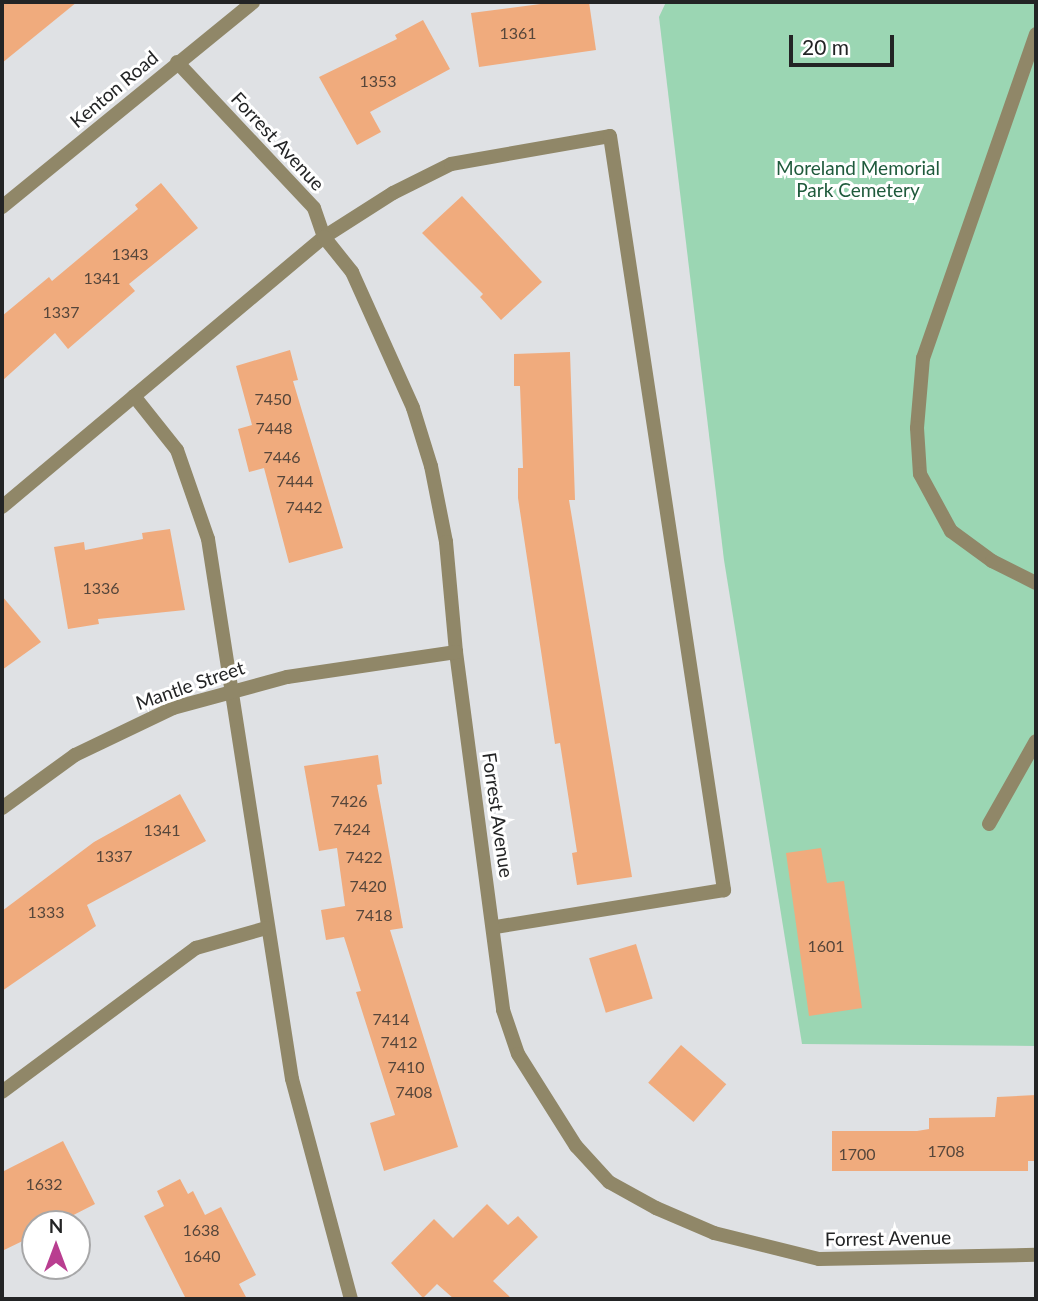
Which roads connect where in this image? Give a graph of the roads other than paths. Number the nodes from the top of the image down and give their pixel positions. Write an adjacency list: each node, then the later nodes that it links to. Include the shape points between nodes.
1 (253, 2): 3 (street, Kenton Road)
2 (1036, 34): 8 (street, via 923,358 917,428 920,474 951,531 992,561)
3 (177, 62): 4 (street, Kenton Road); 5 (street, Forrest Avenue, via 314,208)
4 (2, 207)
5 (324, 237): 6 (street); 9 (street, Forrest Avenue, via 352,272 413,408 446,542); 14 (street, via 451,164 610,136 724,890)
6 (134, 396): 7 (street); 10 (street, via 177,450 197,497)
7 (2, 507)
8 (1036, 583)
9 (456, 652): 10 (street, Mantle Street); 14 (street, Forrest Avenue)
10 (233, 688): 12 (street, Mantle Street, via 117,732 75,755); 15 (street)
11 (1036, 741): 13 (street)
12 (2, 808)
13 (989, 824)
14 (495, 927): 17 (street, Forrest Avenue, via 503,1010 518,1054 576,1146 610,1182 714,1233 819,1259)
15 (267, 928): 16 (street, via 196,948); 18 (street, via 300,1120)
16 (2, 1092)
17 (1036, 1255)
18 (351, 1299)

